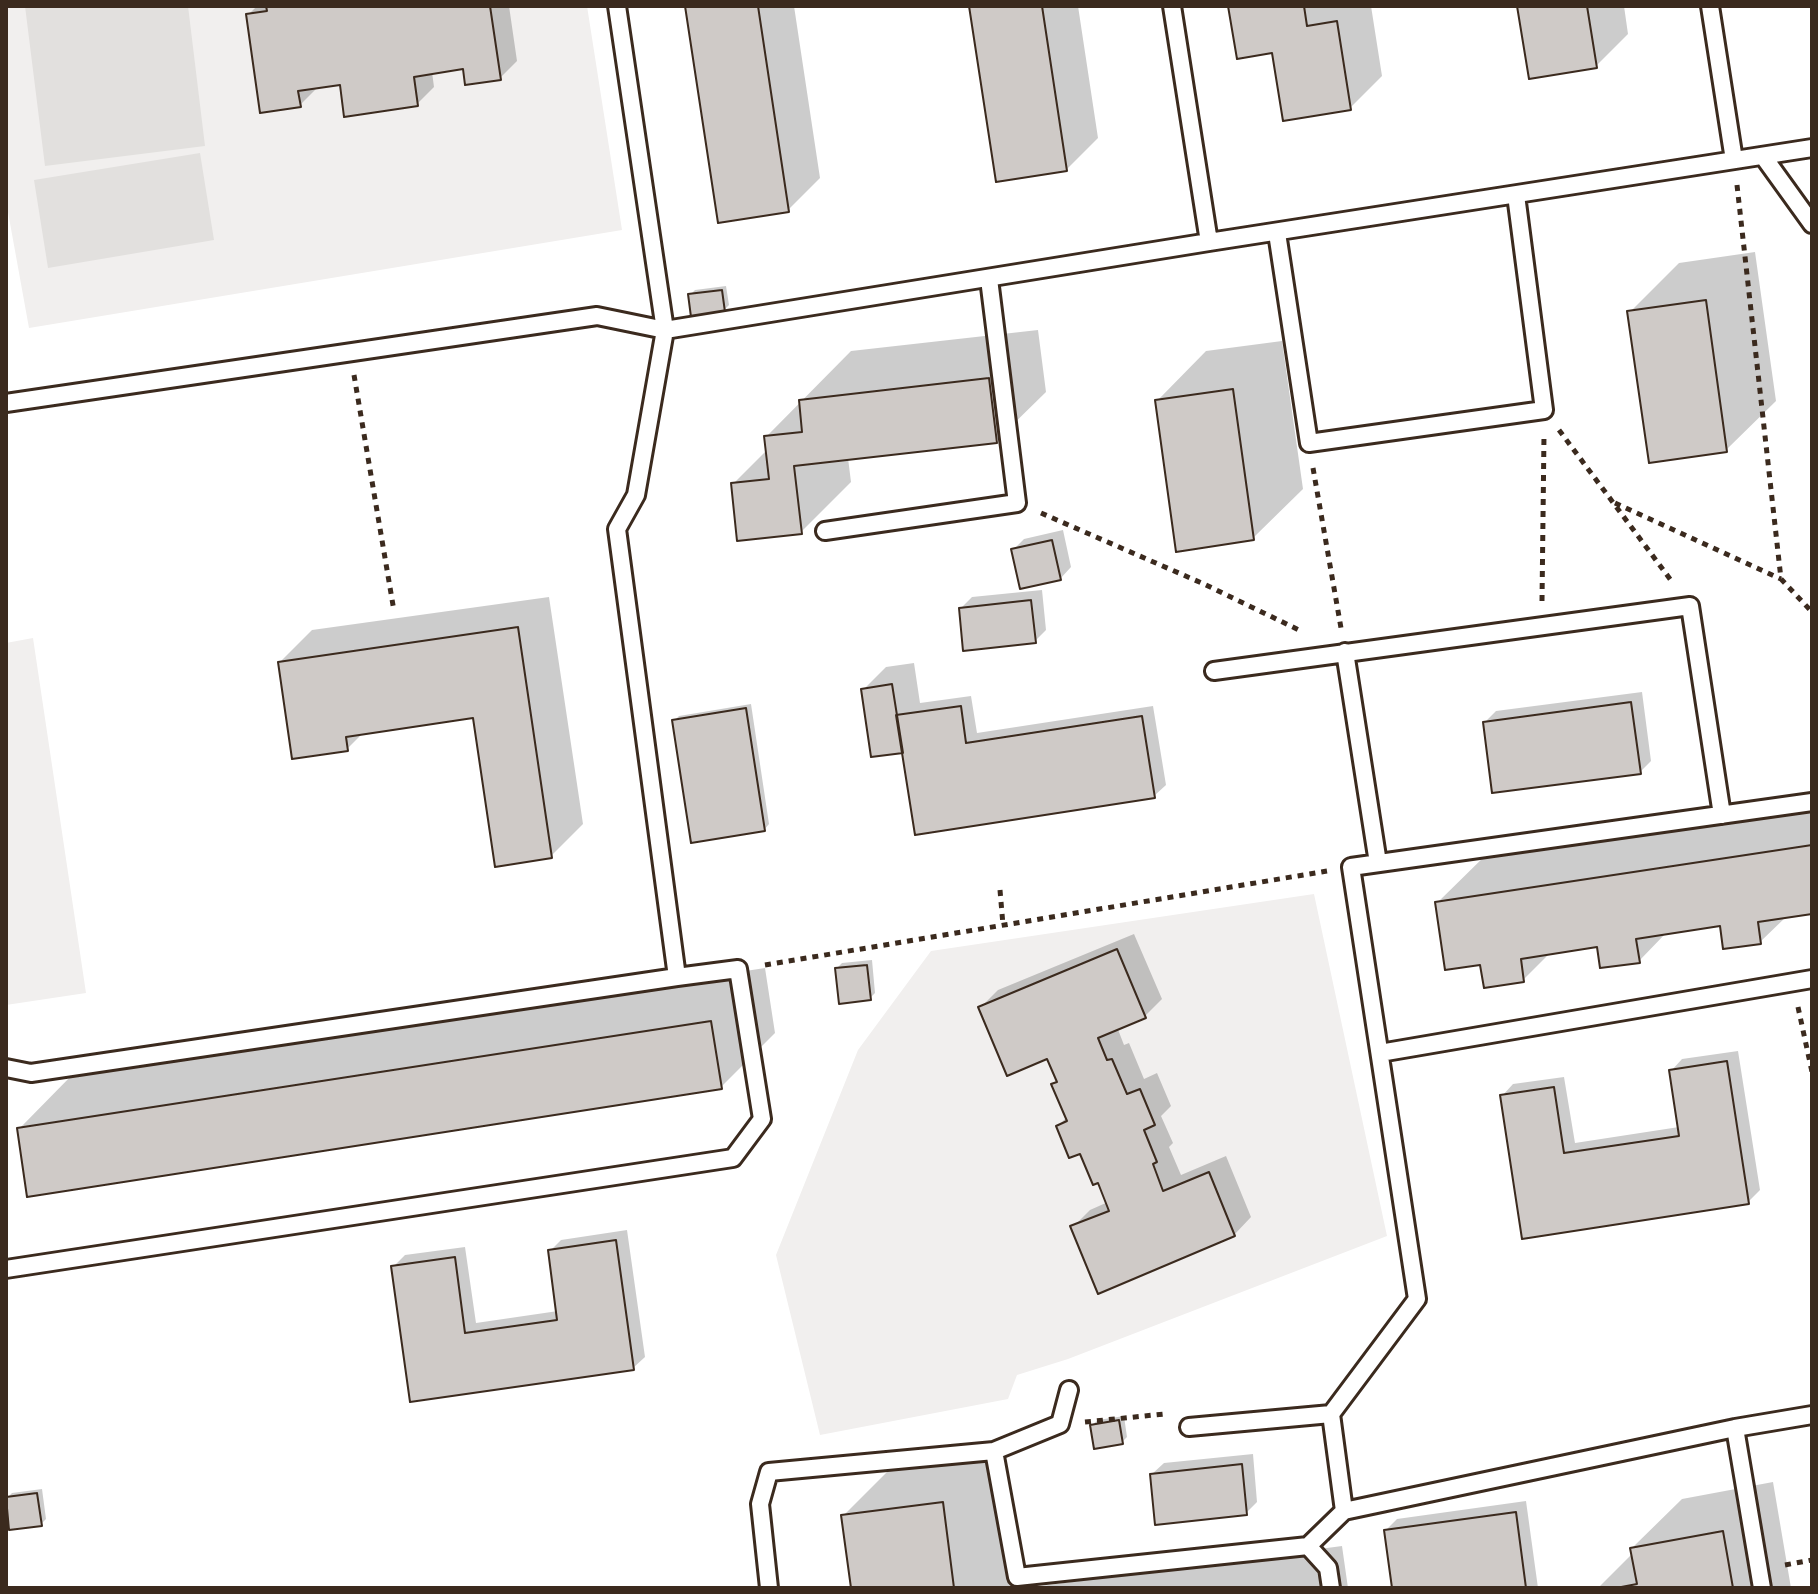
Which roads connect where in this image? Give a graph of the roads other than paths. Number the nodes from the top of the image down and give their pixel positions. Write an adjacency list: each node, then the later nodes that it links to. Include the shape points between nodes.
1 (617, 6): 12 (lane)
2 (1172, 6): 10 (lane)
3 (1710, 6): 6 (lane)
4 (1812, 148): 5 (lane)
5 (1763, 156): 6 (lane); 8 (lane)
6 (1734, 160): 7 (lane)
7 (1516, 195): 9 (lane); 9 (lane, via 1544,410 1309,443)
8 (1812, 224)
9 (1277, 233): 10 (lane)
10 (1209, 242): 11 (lane)
11 (989, 279): 12 (lane); 14 (lane, via 1017,503)
12 (665, 330): 13 (lane, via 597,316); 20 (lane, via 636,495 617,529)
13 (6, 403)
14 (825, 531)
15 (1345, 652): 16 (lane); 18 (lane, via 1690,606); 19 (lane)
16 (1214, 671)
17 (1812, 802): 18 (lane)
18 (1722, 815): 19 (lane)
19 (1378, 863): 22 (lane, via 1351,867)
20 (677, 977): 23 (lane, via 31,1073); 24 (lane, via 738,969 762,1119 733,1158)
21 (1812, 979): 22 (lane)
22 (1380, 1053): 26 (lane, via 1417,1299)
23 (6, 1068)
24 (6, 1269)
25 (1069, 1390): 30 (lane, via 1060,1424)
26 (1331, 1414): 28 (lane); 31 (lane)
27 (1812, 1415): 29 (lane)
28 (1189, 1427)
29 (1735, 1428): 31 (lane); 35 (lane)
30 (994, 1451): 32 (lane, via 1017,1577); 33 (lane, via 769,1472 760,1504)
31 (1344, 1511): 32 (lane)
32 (1308, 1546): 34 (lane, via 1328,1568)
33 (769, 1588)
34 (1331, 1588)
35 (1762, 1588)

